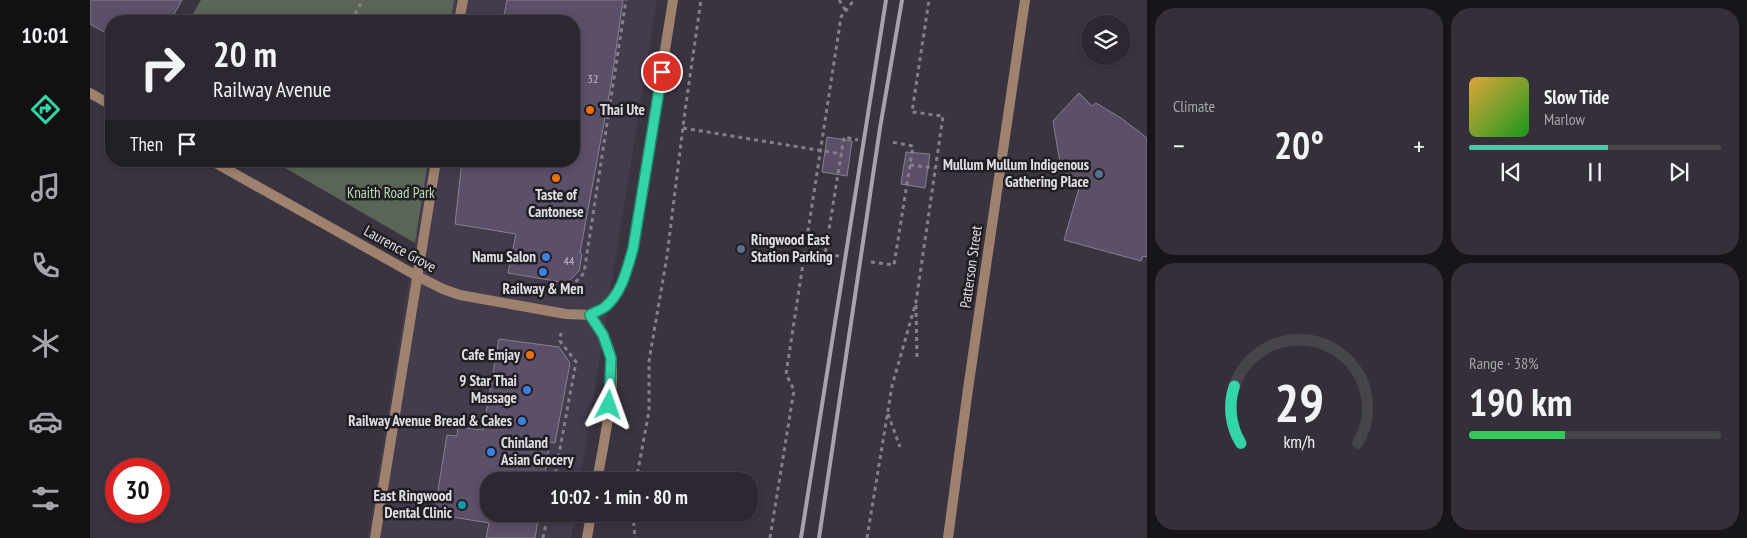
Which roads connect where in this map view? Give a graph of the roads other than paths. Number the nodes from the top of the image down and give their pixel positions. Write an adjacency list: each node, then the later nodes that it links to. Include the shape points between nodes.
1 (462, 0): 4 (street)
2 (673, 0): 10 (street, via 633,249 616,293 605,307)
3 (1025, 0): 15 (street, Patterson Street)
4 (460, 15)
5 (90, 93): 6 (street)
6 (105, 102)
7 (223, 167): 9 (street, Laurence Grove)
8 (435, 167): 9 (street)
9 (417, 276): 10 (street, Laurence Grove, via 460,295 566,314); 13 (street)
10 (590, 315): 11 (street, via 603,335 611,358 609,405)
11 (598, 472)
12 (590, 522): 14 (street)
13 (375, 538)
14 (588, 538)
15 (948, 538)

